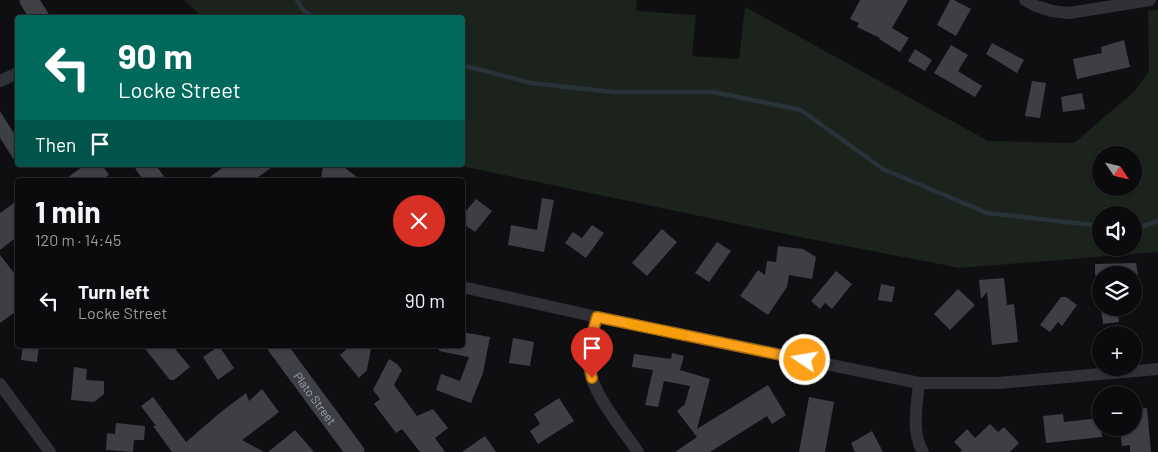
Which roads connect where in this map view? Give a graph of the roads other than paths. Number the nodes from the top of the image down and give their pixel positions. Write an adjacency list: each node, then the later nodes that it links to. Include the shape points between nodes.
1 (29, 0): 4 (street)
2 (1025, 0): 3 (street, via 1069,14)
3 (1150, 0)
4 (38, 15)
5 (15, 74): 6 (street)
6 (0, 81)
7 (145, 167): 8 (street)
8 (154, 178)
9 (465, 288): 10 (street)
10 (597, 317): 13 (street); 17 (street, via 590,341 589,367 595,389)
11 (278, 348): 16 (street, Plato Street)
12 (1158, 369): 13 (street, via 998,384)
13 (919, 383): 18 (street, via 915,426)
14 (0, 384): 15 (street)
15 (50, 452)
16 (355, 452)
17 (638, 452)
18 (923, 452)

